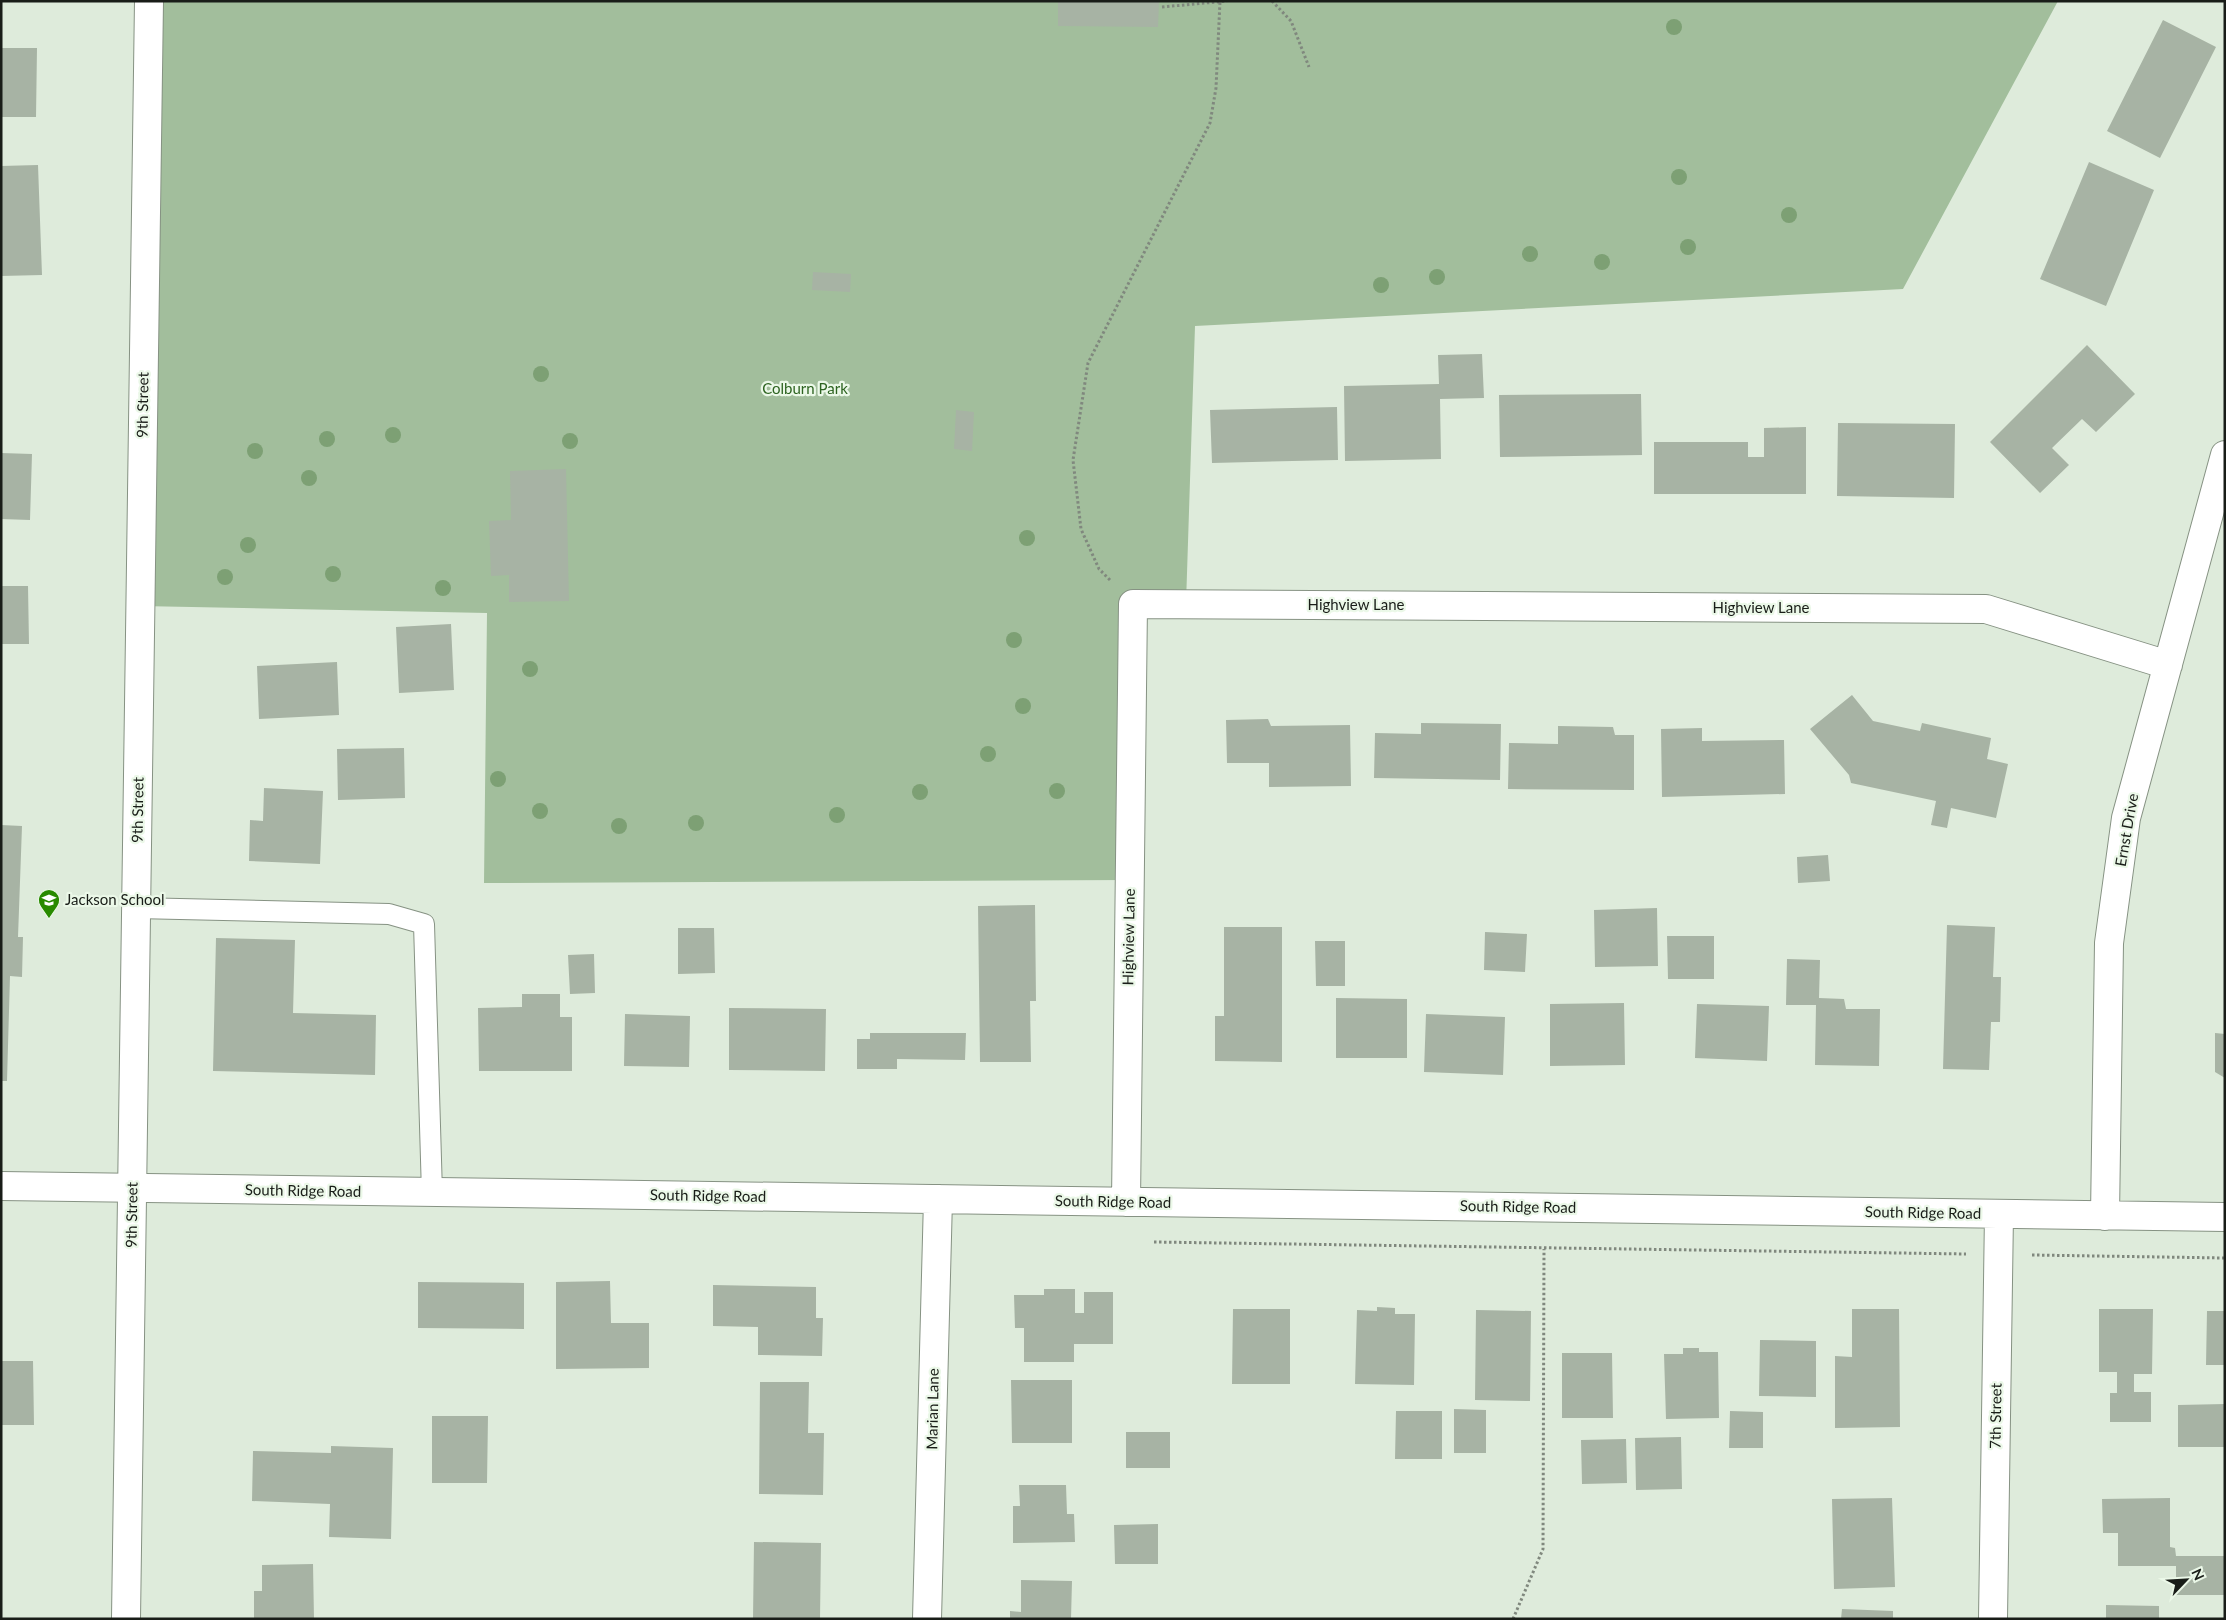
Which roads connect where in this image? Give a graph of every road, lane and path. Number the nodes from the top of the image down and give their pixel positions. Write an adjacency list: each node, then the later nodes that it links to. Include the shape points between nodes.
1 (149, 1): 10 (street, 9th Street)
2 (1227, 1): 4 (path)
3 (1272, 1): 6 (path, via 1291,20)
4 (1220, 2): 5 (path); 8 (path, via 1216,88 1210,123 1088,363 1073,460 1082,529 1099,569)
5 (1162, 7)
6 (1310, 67)
7 (2225, 455): 9 (street, Ernst Drive)
8 (1133, 604): 9 (street, Highview Lane, via 1986,609); 15 (street, Highview Lane)
9 (2168, 665): 17 (street, Ernst Drive, via 2126,818 2109,943)
10 (136, 908): 12 (street, 9th Street); 13 (lane, via 390,914 424,924)
11 (1, 1186): 12 (street, South Ridge Road)
12 (132, 1188): 13 (street, South Ridge Road); 23 (street, 9th Street)
13 (432, 1193): 14 (street, South Ridge Road)
14 (938, 1199): 15 (street, South Ridge Road); 24 (street, Marian Lane)
15 (1126, 1202): 16 (street, South Ridge Road)
16 (1998, 1214): 17 (street, South Ridge Road); 21 (street, 7th Street)
17 (2105, 1216): 18 (street, South Ridge Road)
18 (2225, 1217)
19 (1154, 1242): 20 (path)
20 (1544, 1249): 21 (path); 25 (path, via 1543,1549)
21 (1998, 1254): 22 (path); 26 (street, 7th Street)
22 (2225, 1258)
23 (126, 1619)
24 (928, 1619)
25 (1513, 1619)
26 (1993, 1619)

